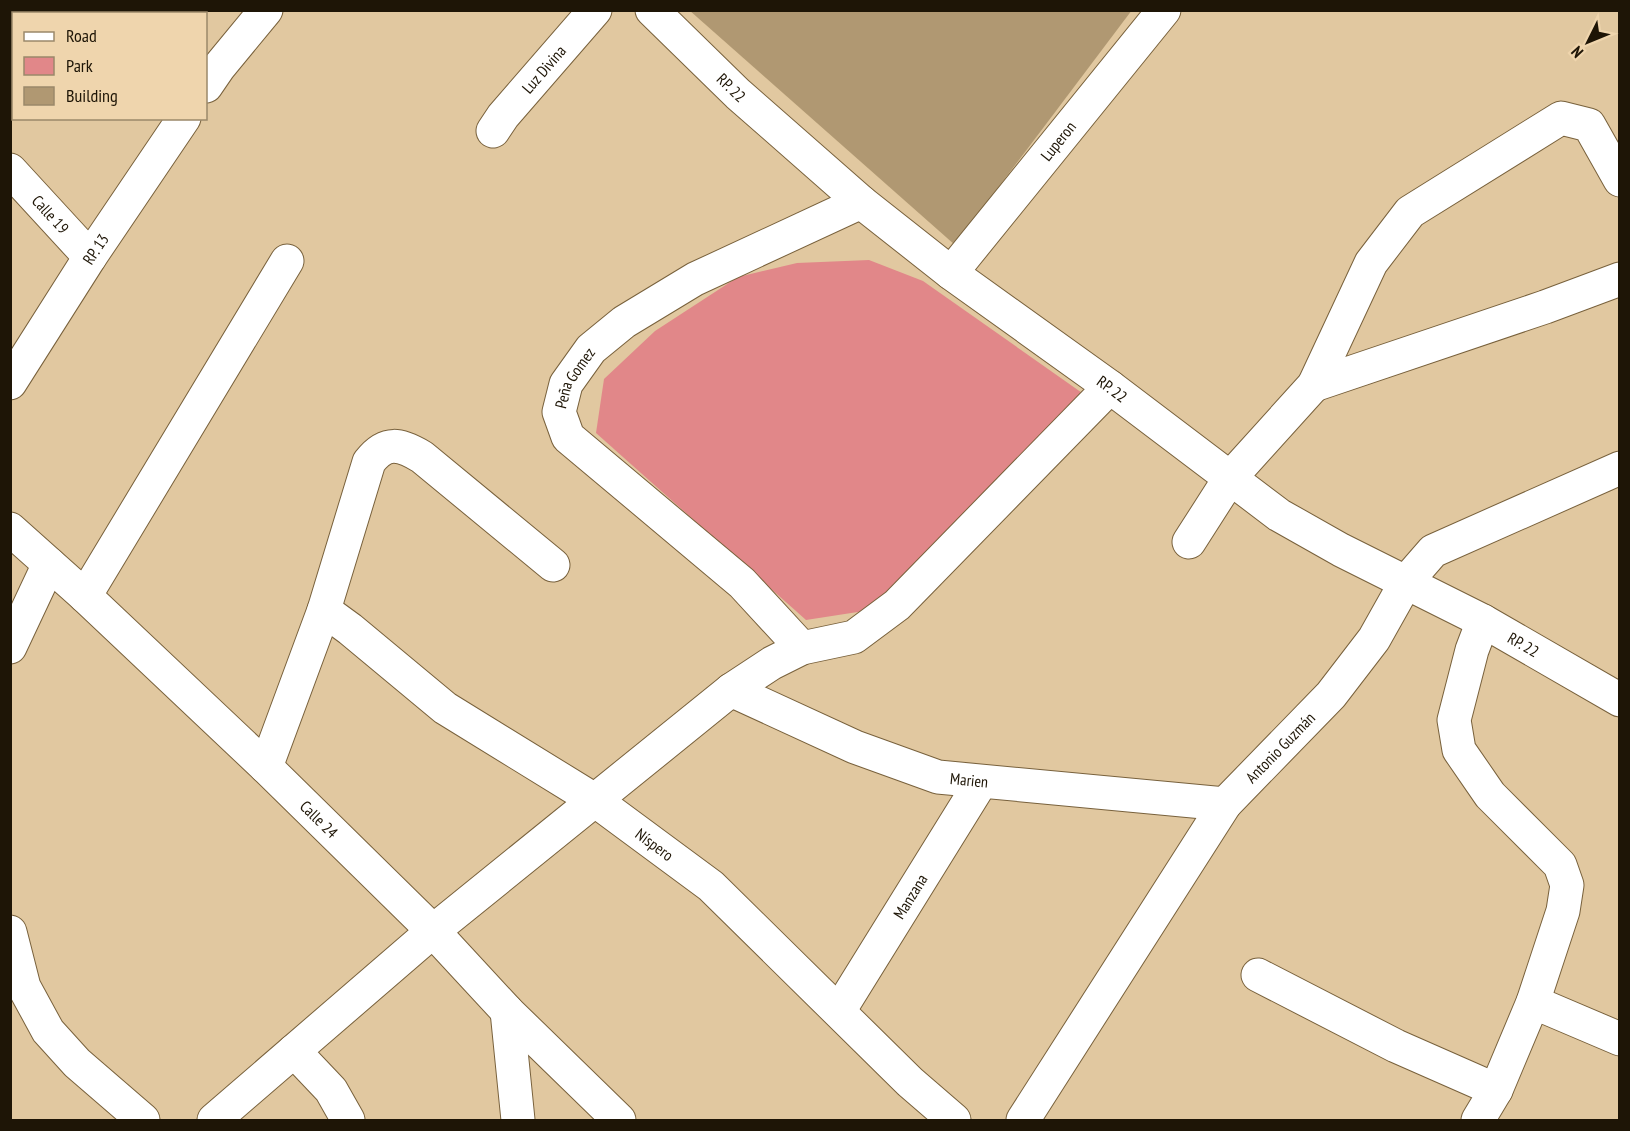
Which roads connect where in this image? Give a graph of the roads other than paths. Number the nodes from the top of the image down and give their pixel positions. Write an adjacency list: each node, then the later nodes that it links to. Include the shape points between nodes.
1 (266, 10): 5 (street)
2 (595, 10): 7 (street, Luz Divina)
3 (652, 10): 10 (street, RP. 22, via 738,94)
4 (1164, 10): 13 (street, Luperon)
5 (207, 84)
6 (183, 120): 11 (street, RP. 13)
7 (492, 131)
8 (10, 170): 11 (street, Calle 19)
9 (1620, 180): 16 (street, via 1589,125 1561,118 1410,212 1371,263)
10 (861, 202): 13 (street, RP. 22); 29 (street, Peña Gomez, via 695,279 624,322 591,349 566,384 559,412 568,437 742,584)
11 (90, 257): 15 (street, RP. 13)
12 (287, 261): 25 (street)
13 (951, 273): 17 (street, RP. 22)
14 (1620, 279): 16 (street)
15 (10, 383)
16 (1314, 385): 19 (street)
17 (1110, 387): 19 (street, RP. 22); 29 (street, via 897,605 854,637)
18 (1620, 468): 24 (street, Antonio Guzmán, via 1433,551)
19 (1230, 478): 21 (street); 24 (street, RP. 22, via 1279,515)
20 (10, 530): 22 (street, Calle 24)
21 (1189, 542)
22 (49, 564): 25 (street, Calle 24); 28 (street)
23 (553, 565): 26 (street, via 422,457 393,445 378,451 369,462)
24 (1406, 582): 27 (street, RP. 22); 35 (street, Antonio Guzmán, via 1374,639 1331,695)
25 (85, 596): 32 (street, Calle 24)
26 (324, 610): 32 (street); 34 (street, Níspero, via 445,708)
27 (1484, 621): 31 (street, RP. 22); 40 (street, via 1472,650 1454,720 1458,750 1490,795 1560,865 1567,885 1563,911)
28 (10, 647)
29 (801, 648): 30 (street)
30 (731, 690): 33 (street, Marien, via 855,747 938,777); 34 (street)
31 (1620, 700)
32 (266, 767): 36 (street, Calle 24)
33 (981, 782): 35 (street, Marien); 42 (street, Manzana)
34 (596, 801): 36 (street); 42 (street, Níspero, via 711,886)
35 (1226, 804): 52 (street, Antonio Guzmán)
36 (433, 931): 41 (street, Calle 24); 44 (street)
37 (10, 932): 39 (street)
38 (1258, 975): 45 (street, via 1396,1046)
39 (17, 1000): 46 (street, via 77,1064)
40 (1533, 1002): 43 (street); 45 (street)
41 (507, 1011): 49 (street); 50 (street, Calle 24)
42 (839, 1011): 51 (street, Níspero)
43 (1620, 1040)
44 (294, 1051): 47 (street); 48 (street, via 331,1090)
45 (1496, 1090): 53 (street)
46 (143, 1120)
47 (214, 1120)
48 (348, 1120)
49 (518, 1120)
50 (619, 1120)
51 (954, 1120)
52 (1023, 1120)
53 (1478, 1120)

